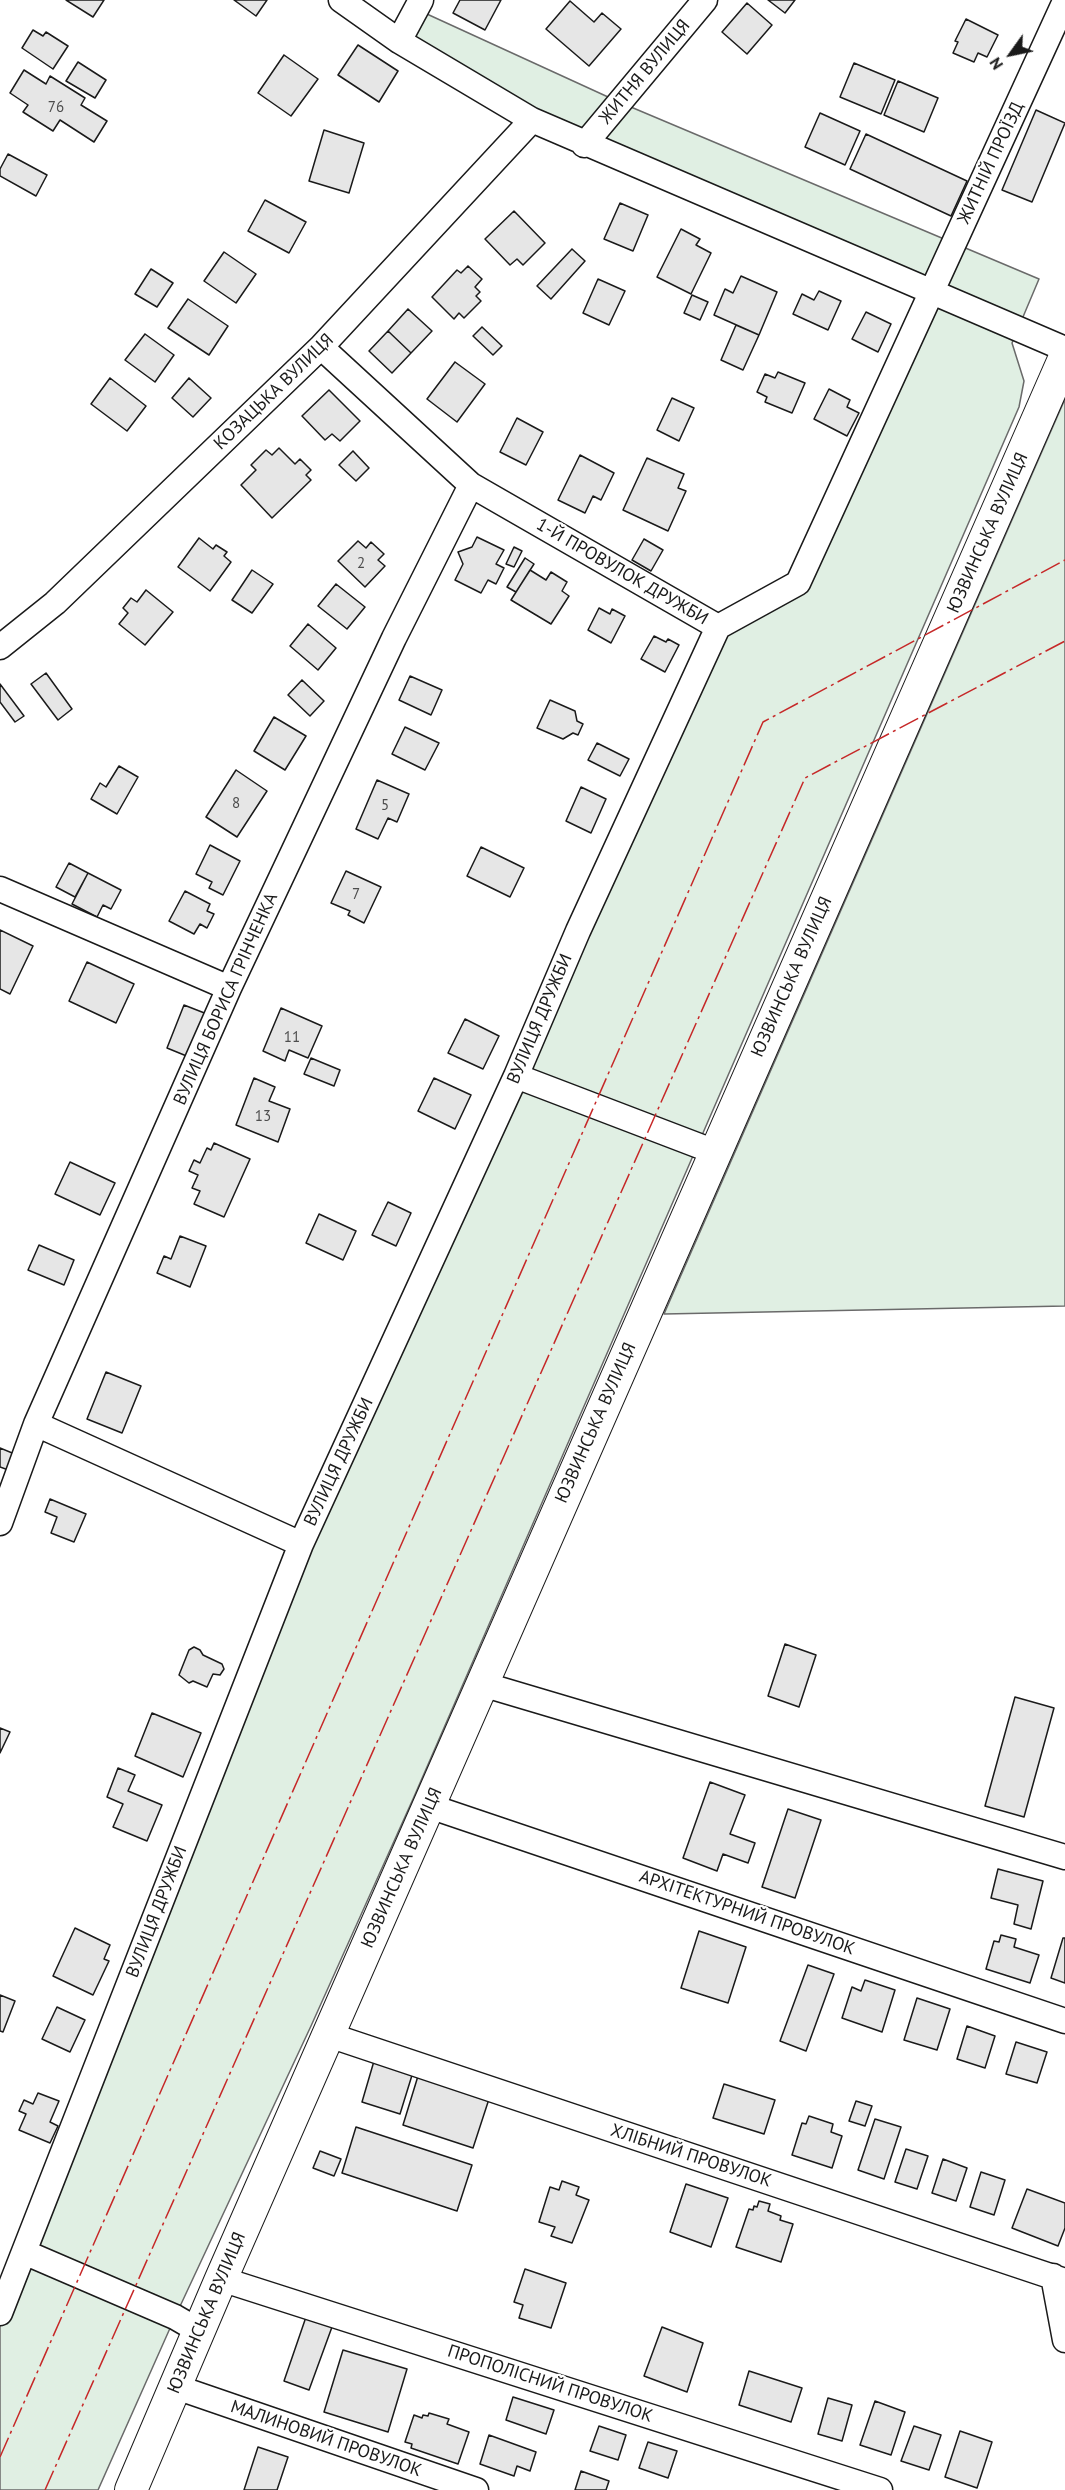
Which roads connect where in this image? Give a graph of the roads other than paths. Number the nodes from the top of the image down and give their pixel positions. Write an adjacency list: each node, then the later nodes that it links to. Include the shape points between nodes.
1 (340, 0): 5 (street)
2 (421, 0): 5 (street)
3 (705, 0): 7 (street, ЖИТНЯ ВУЛИЦЯ)
4 (1065, 1): 8 (street, ЖИТНІЙ ПРОЇЗД)
5 (399, 41): 6 (street)
6 (532, 120): 7 (street); 9 (street, КОЗАЦЬКА ВУЛИЦЯ)
7 (584, 145): 8 (street)
8 (931, 292): 10 (street); 13 (street, 1-Й ПРОВУЛОК ДРУЖБИ, via 798,583)
9 (321, 347): 12 (street, 1-Й ПРОВУЛОК ДРУЖБИ); 14 (street, КОЗАЦЬКА ВУЛИЦЯ, via 55,603)
10 (1065, 349)
11 (1065, 357): 18 (main road, ЮЗВИНСЬКА ВУЛИЦЯ)
12 (471, 485): 13 (street, 1-Й ПРОВУЛОК ДРУЖБИ); 16 (street, ВУЛИЦЯ БОРИСА ГРІНЧЕНКА, via 394,638)
13 (718, 627): 17 (street, ВУЛИЦЯ ДРУЖБИ)
14 (0, 647)
15 (0, 889): 16 (street)
16 (229, 988): 19 (street, ВУЛИЦЯ БОРИСА ГРІНЧЕНКА)
17 (516, 1076): 18 (street); 21 (street, ВУЛИЦЯ ДРУЖБИ)
18 (714, 1152): 22 (main road, ЮЗВИНСЬКА ВУЛИЦЯ)
19 (36, 1424): 20 (street, ВУЛИЦЯ БОРИСА ГРІНЧЕНКА); 21 (street)
20 (0, 1522)
21 (301, 1544): 27 (street, ВУЛИЦЯ ДРУЖБИ)
22 (482, 1684): 23 (main road, ЮЗВИНСЬКА ВУЛИЦЯ); 24 (street)
23 (429, 1806): 25 (street, АРХІТЕКТУРНИЙ ПРОВУЛОК); 26 (main road, ЮЗВИНСЬКА ВУЛИЦЯ)
24 (1065, 1857)
25 (1065, 2021)
26 (329, 2035): 28 (main road, ЮЗВИНСЬКА ВУЛИЦЯ); 29 (street, ХЛІБНИЙ ПРОВУЛОК)
27 (24, 2252): 30 (street, ВУЛИЦЯ ДРУЖБИ); 31 (street)
28 (221, 2278): 31 (main road, ЮЗВИНСЬКА ВУЛИЦЯ); 36 (street, ПРОПОЛІСНИЙ ПРОВУЛОК)
29 (1059, 2278): 32 (street)
30 (0, 2313)
31 (199, 2331): 33 (main road, ЮЗВИНСЬКА ВУЛИЦЯ)
32 (1065, 2340)
33 (176, 2387): 34 (main road, ЮЗВИНСЬКА ВУЛИЦЯ); 35 (street, МАЛИНОВИЙ ПРОВУЛОК)
34 (131, 2490)
35 (477, 2490)
36 (880, 2490)

